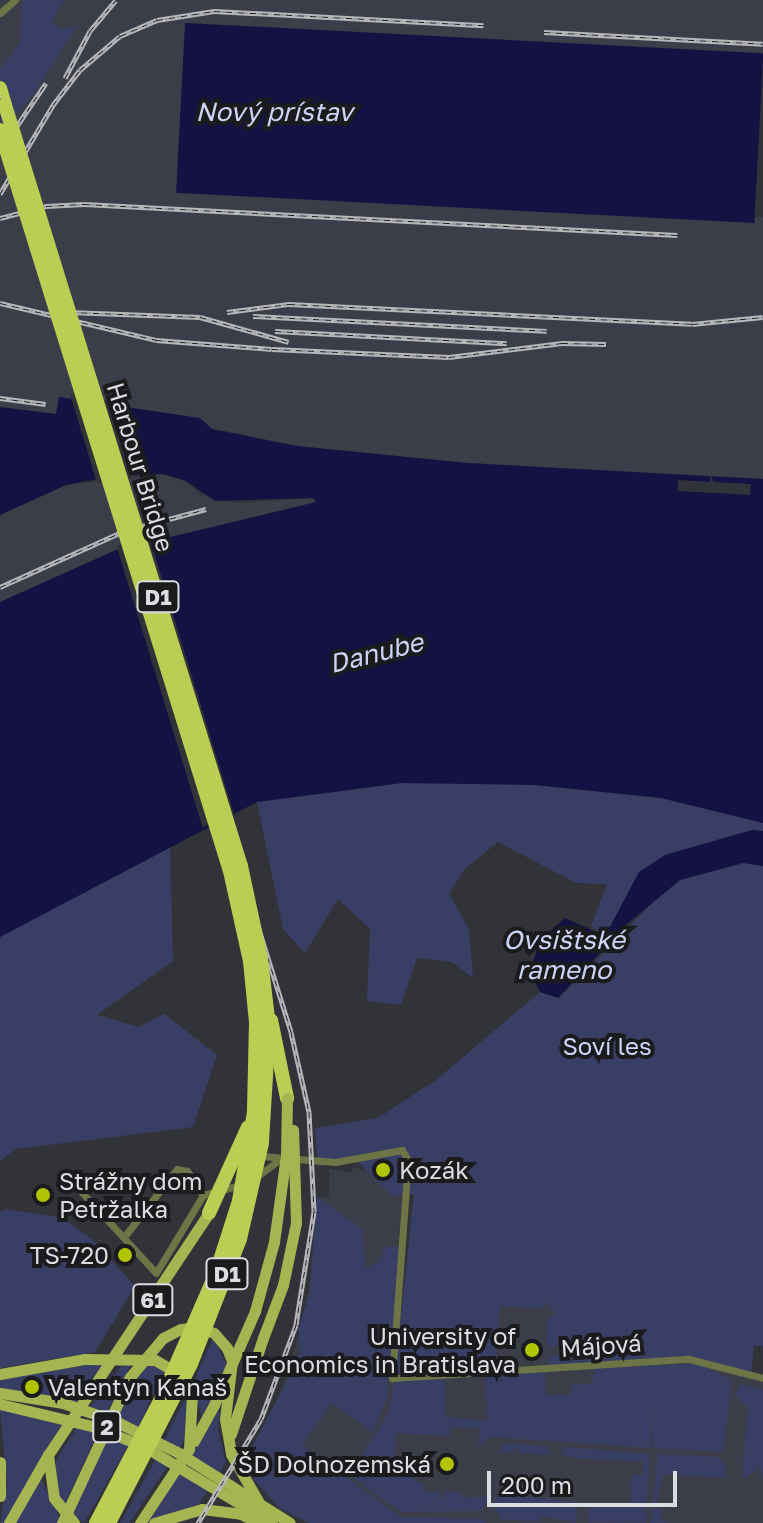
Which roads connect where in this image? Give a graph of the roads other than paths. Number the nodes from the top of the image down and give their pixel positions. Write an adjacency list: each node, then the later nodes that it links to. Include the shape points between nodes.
1 (15, 0): 2 (street)
2 (0, 13)
3 (0, 88): 5 (highway, Harbour Bridge / D1, bridge, via 251,907)
4 (0, 130): 7 (highway, Harbour Bridge / D1, bridge, via 230,871 250,961 256,1022)
5 (267, 1004): 6 (highway, bridge); 29 (highway, D1, bridge, via 266,1114 240,1239 191,1364)
6 (287, 1098): 18 (main road, bridge, via 296,1159 296,1223 283,1285); 19 (main road, bridge, via 283,1184 266,1277 228,1379)
7 (254, 1112): 12 (highway, bridge); 28 (highway, D1, bridge, via 239,1201 216,1273 161,1399)
8 (261, 1156): 9 (street)
9 (280, 1159): 11 (street, via 260,1176); 15 (street, Májová, via 335,1162 402,1150 408,1160 392,1378 689,1359)
10 (65, 1174): 13 (street)
11 (203, 1195): 13 (street, via 187,1171 177,1169); 13 (street, via 156,1273)
12 (209, 1213): 20 (main road, 61, bridge)
13 (124, 1237)
14 (0, 1374): 19 (main road, via 64,1361 137,1357 165,1365 189,1389 195,1409)
15 (763, 1378)
16 (0, 1393): 23 (main road, via 63,1403 115,1421)
17 (0, 1404): 34 (main road, via 58,1416 145,1447)
18 (230, 1446): 23 (main road, 2); 26 (main road, 2, bridge, via 225,1419 232,1361 223,1342 193,1327 163,1338 130,1377)
19 (189, 1449): 30 (main road, bridge)
20 (48, 1455): 25 (main road, 61); 27 (main road, via 54,1498)
21 (0, 1462): 22 (main road)
22 (0, 1496)
23 (261, 1505): 35 (main road)
24 (184, 1513): 31 (main road); 32 (main road); 33 (main road, via 229,1511)
25 (9, 1523)
26 (62, 1523)
27 (74, 1523)
28 (96, 1523)
29 (109, 1523)
30 (140, 1523)
31 (154, 1523)
32 (175, 1523)
33 (259, 1523)
34 (272, 1523)
35 (290, 1523)

